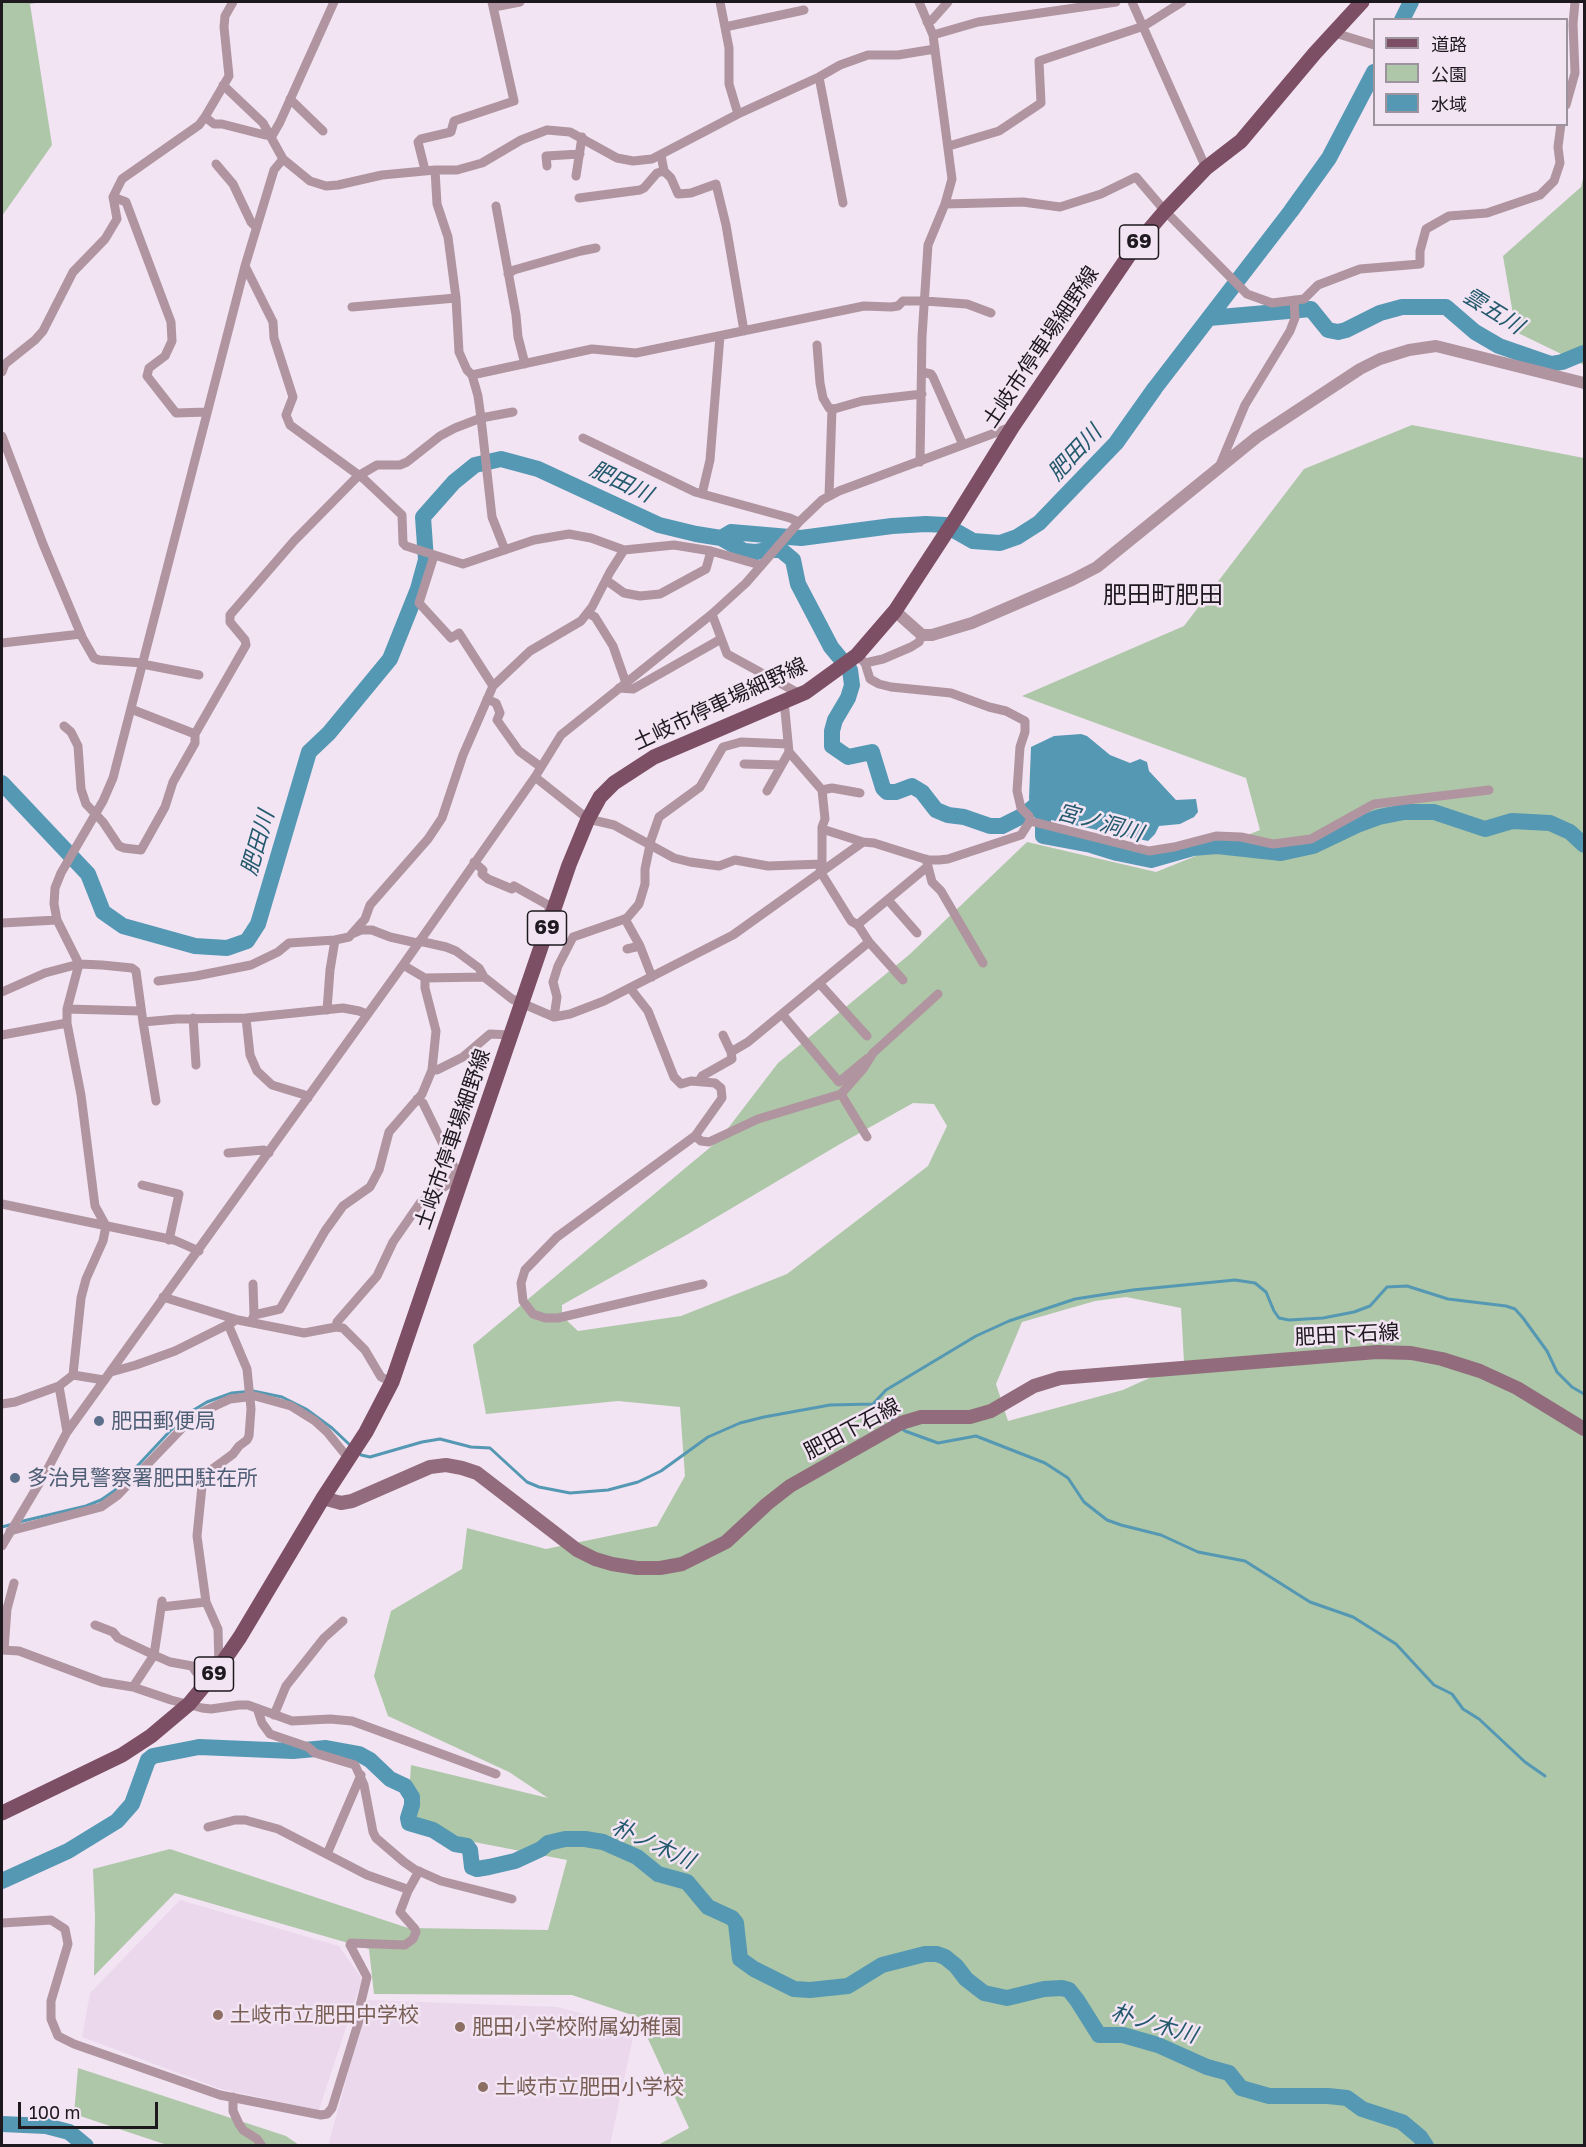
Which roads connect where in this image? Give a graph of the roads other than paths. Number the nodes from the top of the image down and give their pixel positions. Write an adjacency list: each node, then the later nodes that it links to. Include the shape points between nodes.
1 (233, 2): 22 (street, via 225,16 229,76)
2 (334, 2): 23 (street)
3 (520, 2): 12 (street)
4 (720, 2): 16 (street)
5 (919, 2): 14 (street)
6 (948, 2): 14 (street)
7 (1116, 2): 18 (street, via 978,22)
8 (1132, 2): 15 (street)
9 (1182, 2): 15 (street)
10 (1362, 2): 17 (main road, 土岐市停車場細野線 / 69)
11 (1575, 2): 24 (street, via 1575,73)
12 (493, 4): 38 (street, via 514,101 454,121 451,132 418,142)
13 (804, 10): 16 (street)
14 (927, 22): 18 (street)
15 (1144, 26): 31 (street, via 1039,61 1041,103 999,131); 37 (street)
16 (725, 27): 25 (street, via 729,84)
17 (1335, 33): 19 (street); 37 (main road, 土岐市停車場細野線 / 69, via 1241,141)
18 (933, 35): 20 (street)
19 (1373, 45)
20 (935, 49): 21 (street, via 868,55); 31 (street)
21 (819, 77): 25 (street); 44 (street)
22 (224, 85): 26 (street); 29 (street)
23 (290, 99): 28 (street); 29 (street)
24 (1568, 99)
25 (738, 114): 33 (street)
26 (205, 117): 29 (street, via 214,124); 42 (street, via 122,179)
27 (1561, 126): 54 (street, via 1560,163 1554,181 1540,195 1487,213 1449,216 1426,229 1420,264 1360,269 1318,285 1304,299)
28 (323, 131)
29 (271, 135): 34 (street)
30 (582, 137): 32 (street); 33 (street, via 617,158 633,161); 39 (street, via 547,130 476,166 452,172)
31 (949, 146): 45 (street, via 952,179)
32 (580, 154): 36 (street, via 546,156); 41 (street)
33 (661, 155): 40 (street)
34 (284, 159): 38 (street, via 310,180 326,186); 48 (street, via 274,170)
35 (216, 164): 48 (street, via 233,184)
36 (547, 166)
37 (1206, 168): 47 (main road, 土岐市停車場細野線 / 69)
38 (424, 170): 39 (street)
39 (435, 170): 52 (street, via 437,204 448,237)
40 (664, 171): 43 (street, via 657,172 640,190); 57 (street, via 678,194 716,184)
41 (576, 176)
42 (113, 197): 61 (street, via 117,219 105,239 72,272 43,331 5,364); 67 (street, via 126,202 171,322 172,341 165,356 149,368 147,376 176,413)
43 (579, 198)
44 (843, 203)
45 (945, 204): 47 (street, via 1023,202 1060,207 1136,177); 53 (street, via 928,246)
46 (496, 206): 51 (street)
47 (1165, 211): 54 (street, via 1247,294 1272,303); 70 (main road, 土岐市停車場細野線 / 69, via 1136,244)
48 (256, 227): 50 (street)
49 (596, 248): 51 (street)
50 (245, 266): 67 (street); 76 (street, via 273,322 274,338 293,397 286,415 290,425)
51 (508, 274): 60 (street)
52 (456, 298): 55 (street); 63 (street, via 459,352)
53 (925, 301): 56 (street, via 967,304); 57 (street, via 903,301 891,307 854,307); 62 (street)
54 (1294, 302): 75 (street, via 1295,318 1290,331 1245,405)
55 (352, 307)
56 (991, 313)
57 (744, 331): 58 (street)
58 (720, 336): 60 (street, via 636,353 592,350); 77 (street, via 710,460)
59 (817, 345): 66 (street, via 823,398)
60 (525, 364): 63 (street)
61 (2, 372)
62 (922, 372): 65 (street); 73 (street, via 933,377)
63 (472, 375): 69 (street)
64 (1584, 382): 75 (street, via 1436,346 1409,350 1360,369)
65 (922, 394): 66 (street); 74 (street)
66 (832, 409): 78 (street)
67 (207, 412): 94 (street)
68 (513, 412): 69 (street)
69 (481, 418): 76 (street, via 440,436 407,462 377,465); 80 (street, via 492,517)
70 (1013, 426): 73 (street); 86 (main road, 土岐市停車場細野線 / 69)
71 (2, 436): 90 (street)
72 (583, 438): 77 (street)
73 (963, 445): 74 (street)
74 (920, 462): 78 (street)
75 (1220, 465): 89 (street, via 1097,567 972,623)
76 (358, 476): 83 (street, via 402,515 403,543); 103 (street, via 301,533 230,615 230,622 246,645)
77 (702, 494): 79 (street)
78 (829, 496): 79 (street)
79 (799, 522): 84 (street)
80 (506, 550): 81 (street, via 544,537 569,534); 83 (street, via 463,564)
81 (624, 550): 82 (street, via 674,545); 85 (street)
82 (711, 551): 84 (street); 85 (street, via 706,569 660,594 624,593)
83 (433, 556): 97 (street, via 419,603 451,638 459,633)
84 (760, 565): 88 (street)
85 (606, 580): 87 (street)
86 (895, 611): 89 (street); 93 (main road, 土岐市停車場細野線 / 69)
87 (588, 613): 96 (street, via 595,617 613,646); 97 (street, via 530,651)
88 (712, 614): 91 (street); 96 (street)
89 (922, 635): 93 (street, via 911,647 883,659)
90 (82, 637): 92 (street, via 81,634); 94 (street, via 94,658)
91 (721, 639): 96 (street, via 633,689); 98 (street, via 732,658)
92 (2, 643)
93 (861, 659): 98 (main road, 土岐市停車場細野線 / 69); 115 (street, via 870,679 879,684 951,693 1025,721 1017,791 1021,808)
94 (143, 663): 95 (street); 101 (street)
95 (199, 675)
96 (623, 685): 107 (street, via 561,735)
97 (493, 686): 99 (street)
98 (800, 694): 100 (main road, 土岐市停車場細野線 / 69)
99 (486, 699): 107 (street, via 496,703 500,713 497,720 519,751); 128 (street, via 442,818 370,904 365,919)
100 (784, 701): 104 (street); 114 (main road, 土岐市停車場細野線 / 69, via 633,769 600,797)
101 (131, 708): 103 (street); 113 (street, via 113,778)
102 (64, 726): 113 (street, via 78,746 82,796)
103 (195, 734): 113 (street, via 195,743 141,850 119,846)
104 (789, 748): 106 (street); 109 (street); 118 (street, via 741,742 723,747 700,787 659,817)
105 (744, 764): 106 (street)
106 (781, 765): 111 (street)
107 (541, 767): 108 (street)
108 (535, 777): 114 (street); 119 (street)
109 (822, 790): 112 (street); 116 (street)
110 (1488, 790): 115 (street, via 1374,804 1311,839 1273,844 1216,836 1149,851)
111 (767, 791)
112 (860, 793)
113 (96, 813): 125 (street, via 55,888)
114 (588, 819): 118 (street, via 614,825); 123 (main road, 土岐市停車場細野線 / 69)
115 (1030, 821): 120 (street, via 1013,838)
116 (822, 830): 117 (street); 121 (street)
117 (863, 842): 120 (street); 121 (street)
118 (651, 846): 121 (street, via 674,858 708,866 735,860); 124 (street, via 644,890 639,904)
119 (474, 862): 123 (street, via 488,879 512,890 514,886 548,905); 131 (street)
120 (927, 863): 122 (street); 135 (street, via 932,882)
121 (821, 868): 127 (street); 139 (street, via 733,935)
122 (888, 900): 127 (street); 129 (street)
123 (553, 912): 147 (main road, 土岐市停車場細野線 / 69)
124 (625, 919): 133 (street); 153 (street, via 573,937 553,982 557,997)
125 (57, 920): 126 (street); 136 (street)
126 (2, 923)
127 (857, 925): 132 (street)
128 (352, 933): 130 (street); 131 (street, via 372,930)
129 (917, 933)
130 (336, 940): 142 (street, via 286,944 251,964); 149 (street)
131 (418, 942): 137 (street); 138 (street, via 456,951 479,968)
132 (869, 942): 141 (street); 143 (street)
133 (639, 946): 134 (street); 139 (street)
134 (627, 949)
135 (983, 963)
136 (78, 964): 145 (street); 148 (street); 150 (street, via 136,971)
137 (403, 965): 140 (street); 151 (street)
138 (484, 977): 140 (street); 147 (street)
139 (652, 977): 144 (street)
140 (425, 978): 165 (street, via 436,1030)
141 (903, 980)
142 (158, 981)
143 (819, 983): 152 (street); 161 (street)
144 (630, 988): 153 (street, via 596,1005); 166 (street, via 648,1011 674,1077 681,1084)
145 (2, 992)
146 (938, 994): 163 (street)
147 (521, 1004): 153 (street); 159 (main road, 土岐市停車場細野線 / 69)
148 (67, 1009): 150 (street); 157 (street)
149 (327, 1010): 151 (street, via 343,1008); 155 (street)
150 (140, 1011): 156 (street)
151 (367, 1014): 168 (street)
152 (782, 1014): 162 (street); 163 (street, via 839,1082)
153 (554, 1017)
154 (193, 1018): 155 (street); 156 (street); 164 (street)
155 (246, 1018): 168 (street, via 250,1055 257,1071 272,1085)
156 (143, 1022): 170 (street)
157 (68, 1023): 158 (street); 179 (street, via 95,1206)
158 (2, 1035)
159 (511, 1035): 165 (street, via 490,1034 463,1057); 171 (main road, 土岐市停車場細野線 / 69)
160 (723, 1035): 162 (street)
161 (867, 1036)
162 (731, 1052): 166 (street, via 732,1059)
163 (870, 1058): 167 (street)
164 (196, 1065)
165 (432, 1070): 169 (street)
166 (699, 1081): 172 (street, via 715,1083 721,1088 722,1098)
167 (841, 1095): 172 (street, via 758,1119 709,1142); 173 (street)
168 (308, 1098): 175 (street)
169 (417, 1099): 176 (street); 185 (street, via 389,1132 370,1187 343,1206 280,1309)
170 (156, 1101)
171 (478, 1135): 176 (street, via 470,1138); 192 (main road, 土岐市停車場細野線 / 69)
172 (696, 1136): 183 (street, via 557,1237 525,1270 521,1283 523,1300 533,1314 545,1318)
173 (867, 1137)
174 (228, 1153): 175 (street)
175 (269, 1153): 181 (street)
176 (456, 1171): 188 (street, via 450,1183 420,1203 393,1242 377,1276)
177 (142, 1185): 180 (street, via 179,1194)
178 (2, 1204): 179 (street)
179 (106, 1226): 180 (street); 190 (street, via 81,1298)
180 (169, 1240): 181 (street)
181 (198, 1251): 184 (street)
182 (252, 1284): 185 (street)
183 (704, 1284)
184 (163, 1297): 186 (street); 189 (street)
185 (253, 1319): 186 (street); 188 (street, via 304,1333)
186 (238, 1320): 187 (street)
187 (228, 1324): 189 (street, via 175,1351); 194 (street, via 247,1369)
188 (336, 1327): 192 (street, via 348,1332 365,1350 381,1377)
189 (111, 1372): 191 (street)
190 (73, 1375): 191 (street); 193 (street)
191 (104, 1380): 197 (street)
192 (393, 1383): 198 (main road, 土岐市停車場細野線 / 69)
193 (59, 1386): 195 (street); 197 (street)
194 (250, 1391): 198 (street, via 303,1413); 200 (street, via 198,1414 118,1495 101,1507); 203 (street, via 247,1440 203,1476 197,1536)
195 (2, 1404)
196 (1584, 1429): 199 (main road, 肥田下石線, via 1517,1388 1480,1371 1411,1353 1377,1352 1060,1378 970,1417 921,1417 901,1423 790,1486 726,1542 681,1564 660,1568 612,1564 577,1550 477,1473 462,1468 430,1467 352,1501 341,1503)
197 (67, 1432): 200 (street)
198 (353, 1453): 199 (main road, 土岐市停車場細野線 / 69)
199 (322, 1498): 208 (main road, 土岐市停車場細野線 / 69)
200 (10, 1531): 201 (street)
201 (2, 1546)
202 (14, 1583): 206 (street)
203 (206, 1602): 207 (street, via 161,1604); 208 (street, via 218,1629)
204 (343, 1621): 213 (street, via 324,1638 286,1686)
205 (95, 1625): 207 (street)
206 (3, 1650): 210 (street, via 19,1651 102,1682)
207 (154, 1655): 209 (street, via 192,1666); 210 (street)
208 (219, 1667): 211 (main road, 土岐市停車場細野線 / 69)
209 (196, 1672)
210 (133, 1687): 211 (street)
211 (189, 1704): 212 (street, via 211,1709 239,1705); 216 (main road, 土岐市停車場細野線 / 69, via 122,1755)
212 (257, 1708): 213 (street); 215 (street, via 270,1734 355,1765)
213 (274, 1715): 214 (street, via 292,1721 352,1721)
214 (496, 1774)
215 (361, 1775): 218 (street); 219 (street, via 376,1838)
216 (2, 1813)
217 (208, 1827): 218 (street, via 244,1820 286,1833)
218 (327, 1854): 220 (street)
219 (419, 1872): 220 (street); 221 (street)
220 (408, 1891): 223 (street, via 400,1912 415,1929 413,1939 405,1945 350,1945 367,1977 361,2014 327,2114)
221 (512, 1899)
222 (2, 1923): 223 (street, via 51,1920 65,1929 68,1944 51,2001 51,2019 58,2036)
223 (233, 2097): 224 (street, via 233,2111 239,2124)
224 (262, 2145)

